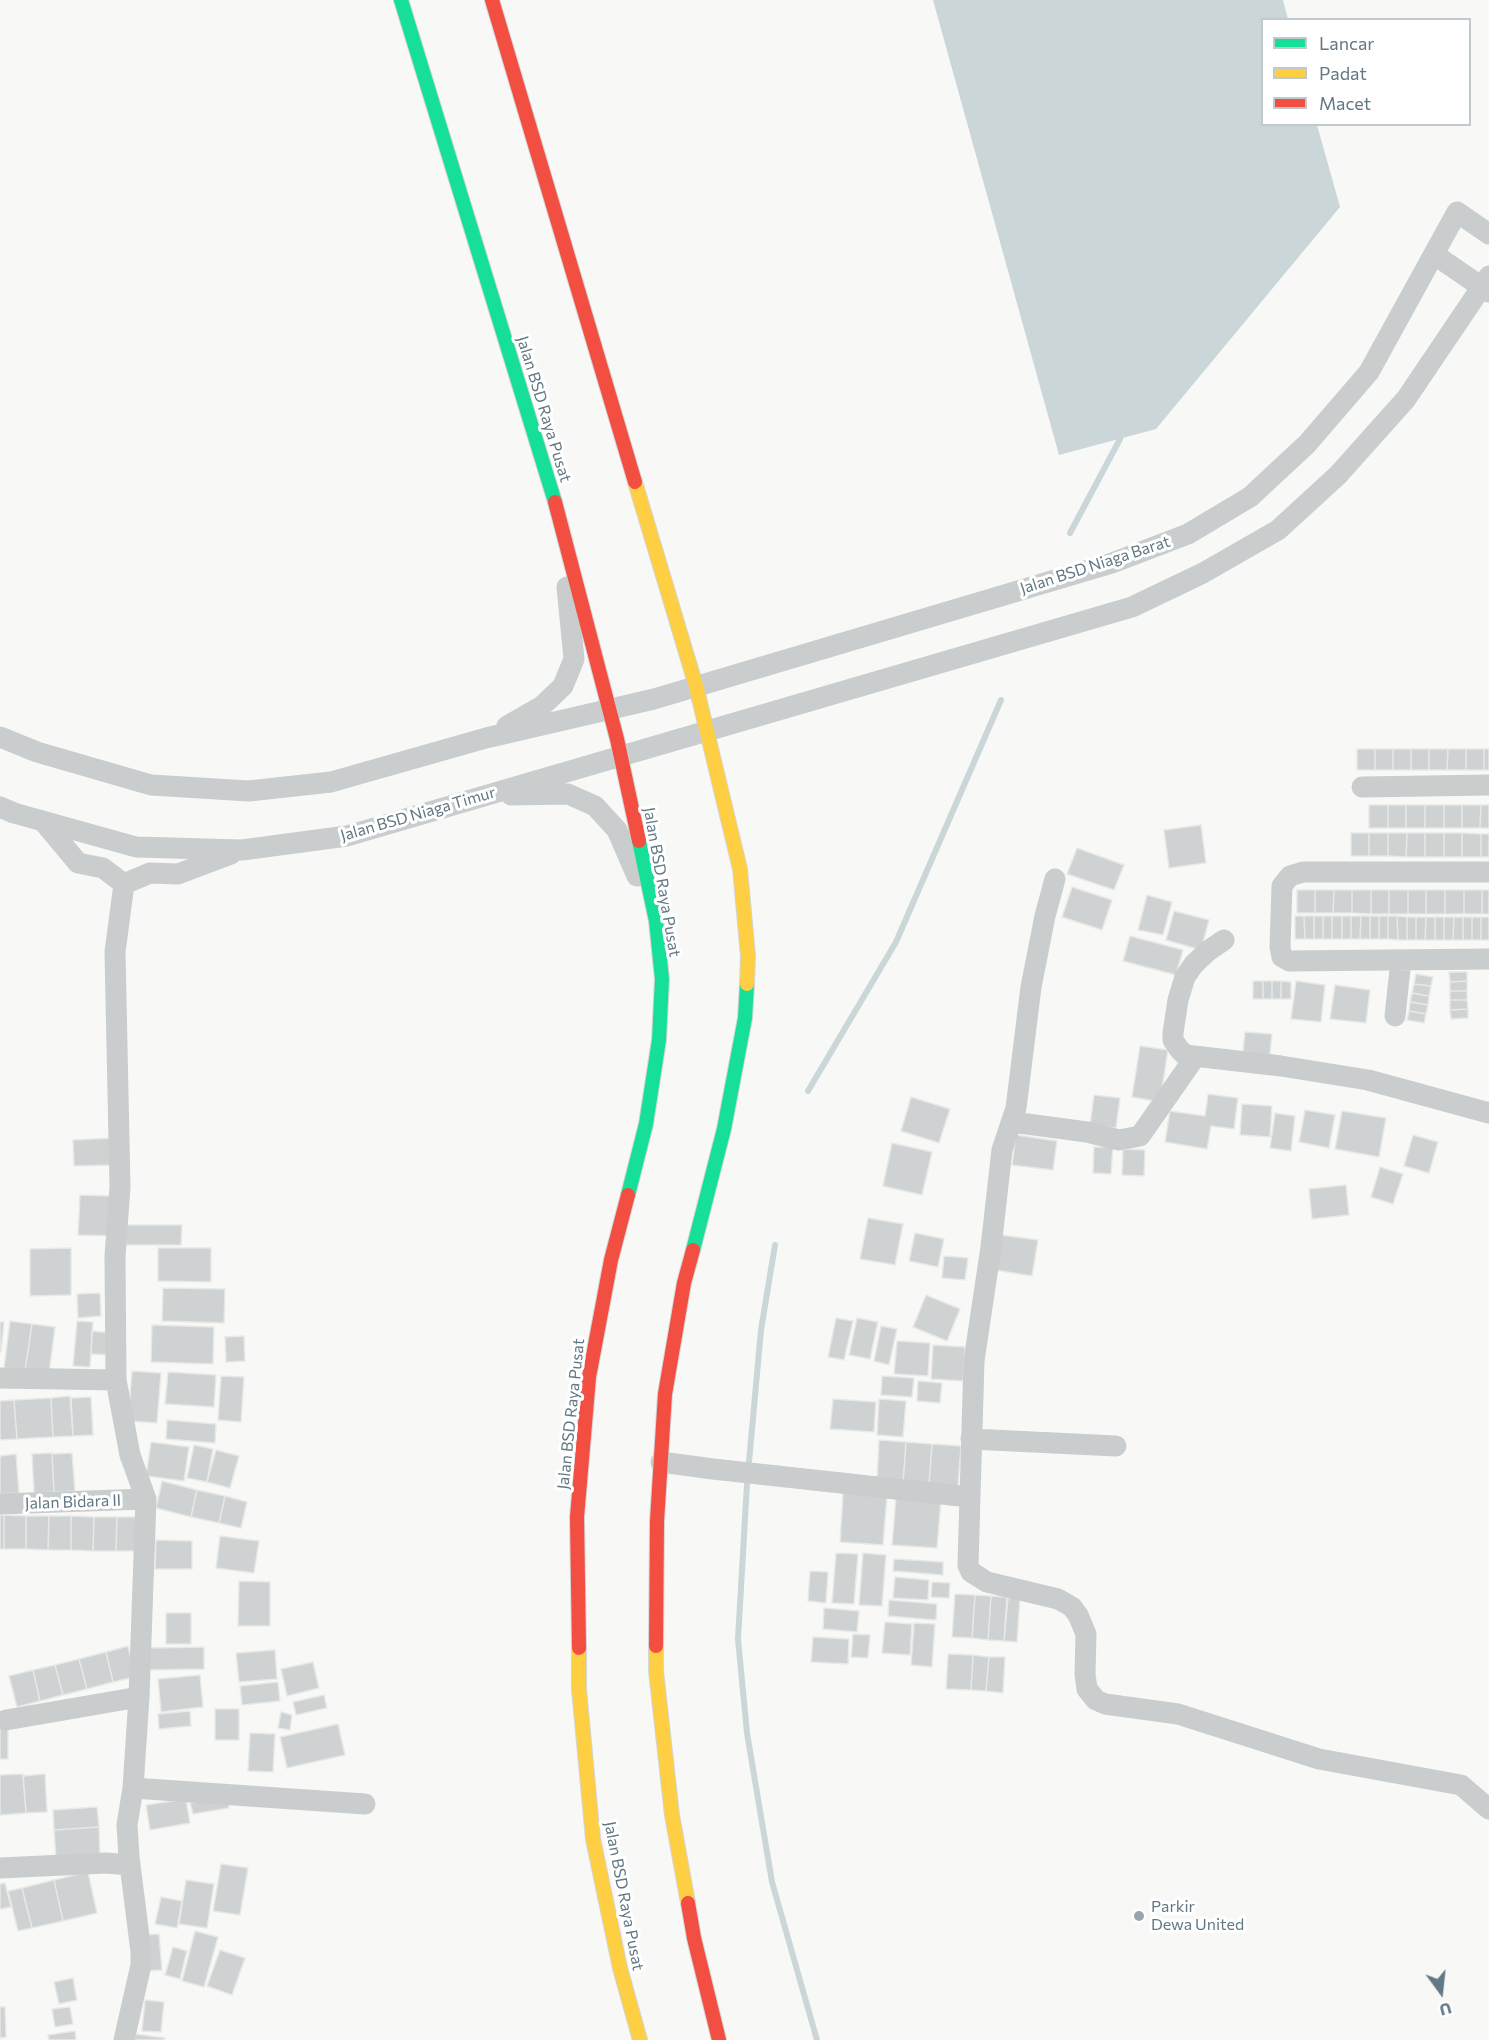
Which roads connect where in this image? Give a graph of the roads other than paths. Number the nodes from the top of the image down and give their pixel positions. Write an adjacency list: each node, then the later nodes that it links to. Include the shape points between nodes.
1 (401, 0): 6 (main road, Jalan BSD Raya Pusat)
2 (492, 0): 7 (main road)
3 (1489, 234): 4 (street, Jalan BSD Niaga Barat, via 1457,212)
4 (1435, 255): 5 (street); 7 (street, Jalan BSD Niaga Barat, via 1370,372 1307,444 1240,504 1188,534 1112,563)
5 (1487, 285): 9 (street, via 1406,399 1338,475 1278,530 1203,573 1132,607)
6 (561, 523): 8 (main road, Jalan BSD Raya Pusat); 11 (street, via 574,659 563,686 542,706)
7 (696, 686): 8 (street, Jalan BSD Niaga Barat); 9 (main road)
8 (610, 709): 11 (street); 12 (main road, Jalan BSD Raya Pusat)
9 (708, 732): 12 (street, Jalan BSD Niaga Timur); 34 (main road, via 740,869 748,956 745,1018 724,1129 684,1283 665,1394)
10 (0, 737): 11 (street, via 37,752 151,785 249,791 331,782)
11 (486, 738)
12 (621, 756): 15 (street, Jalan BSD Niaga Timur); 22 (main road, Jalan BSD Raya Pusat)
13 (1489, 785): 14 (street)
14 (1362, 787)
15 (487, 795): 18 (street, Jalan BSD Niaga Timur, via 347,836); 22 (street, via 568,794 595,806 617,830)
16 (0, 807): 17 (street, Jalan BSD Niaga Timur)
17 (43, 821): 18 (street, Jalan BSD Niaga Timur, via 136,847); 21 (street, via 78,863 103,868)
18 (242, 850): 21 (street, via 178,874 150,873)
19 (1489, 872): 25 (street, via 1303,872 1290,876 1282,886 1282,957 1289,961)
20 (1055, 879): 29 (street, via 1031,987)
21 (124, 884): 31 (street, via 115,952 120,1187 115,1256)
22 (656, 921): 46 (main road, Jalan BSD Raya Pusat, via 662,979 659,1040 646,1124 611,1260 589,1377 577,1516 579,1689 593,1839 620,1968)
23 (1224, 940): 27 (street, via 1194,964 1185,977 1174,1015 1173,1040 1185,1055)
24 (1489, 959): 25 (street)
25 (1401, 960): 26 (street)
26 (1395, 1016)
27 (1195, 1057): 28 (street, via 1368,1080); 29 (street, via 1140,1136 1119,1140)
28 (1489, 1113)
29 (1012, 1122): 32 (street, via 1002,1150 974,1361)
30 (0, 1378): 31 (street)
31 (116, 1380): 36 (street, via 130,1455)
32 (971, 1439): 33 (street); 35 (street)
33 (1116, 1446)
34 (661, 1462): 35 (street); 47 (main road, via 656,1671 672,1815 694,1938)
35 (969, 1497): 42 (street, via 967,1553 971,1572 987,1582 1058,1599 1072,1607 1086,1634 1087,1689 1096,1700 1178,1714 1319,1759 1461,1785)
36 (146, 1500): 37 (street, Jalan Bidara II); 38 (street)
37 (0, 1504)
38 (139, 1697): 39 (street); 40 (street)
39 (6, 1720)
40 (134, 1788): 41 (street); 43 (street, via 127,1825)
41 (365, 1804)
42 (1489, 1809)
43 (130, 1865): 44 (street); 45 (street, via 141,1965)
44 (0, 1868)
45 (124, 2040)
46 (640, 2040)
47 (719, 2040)

